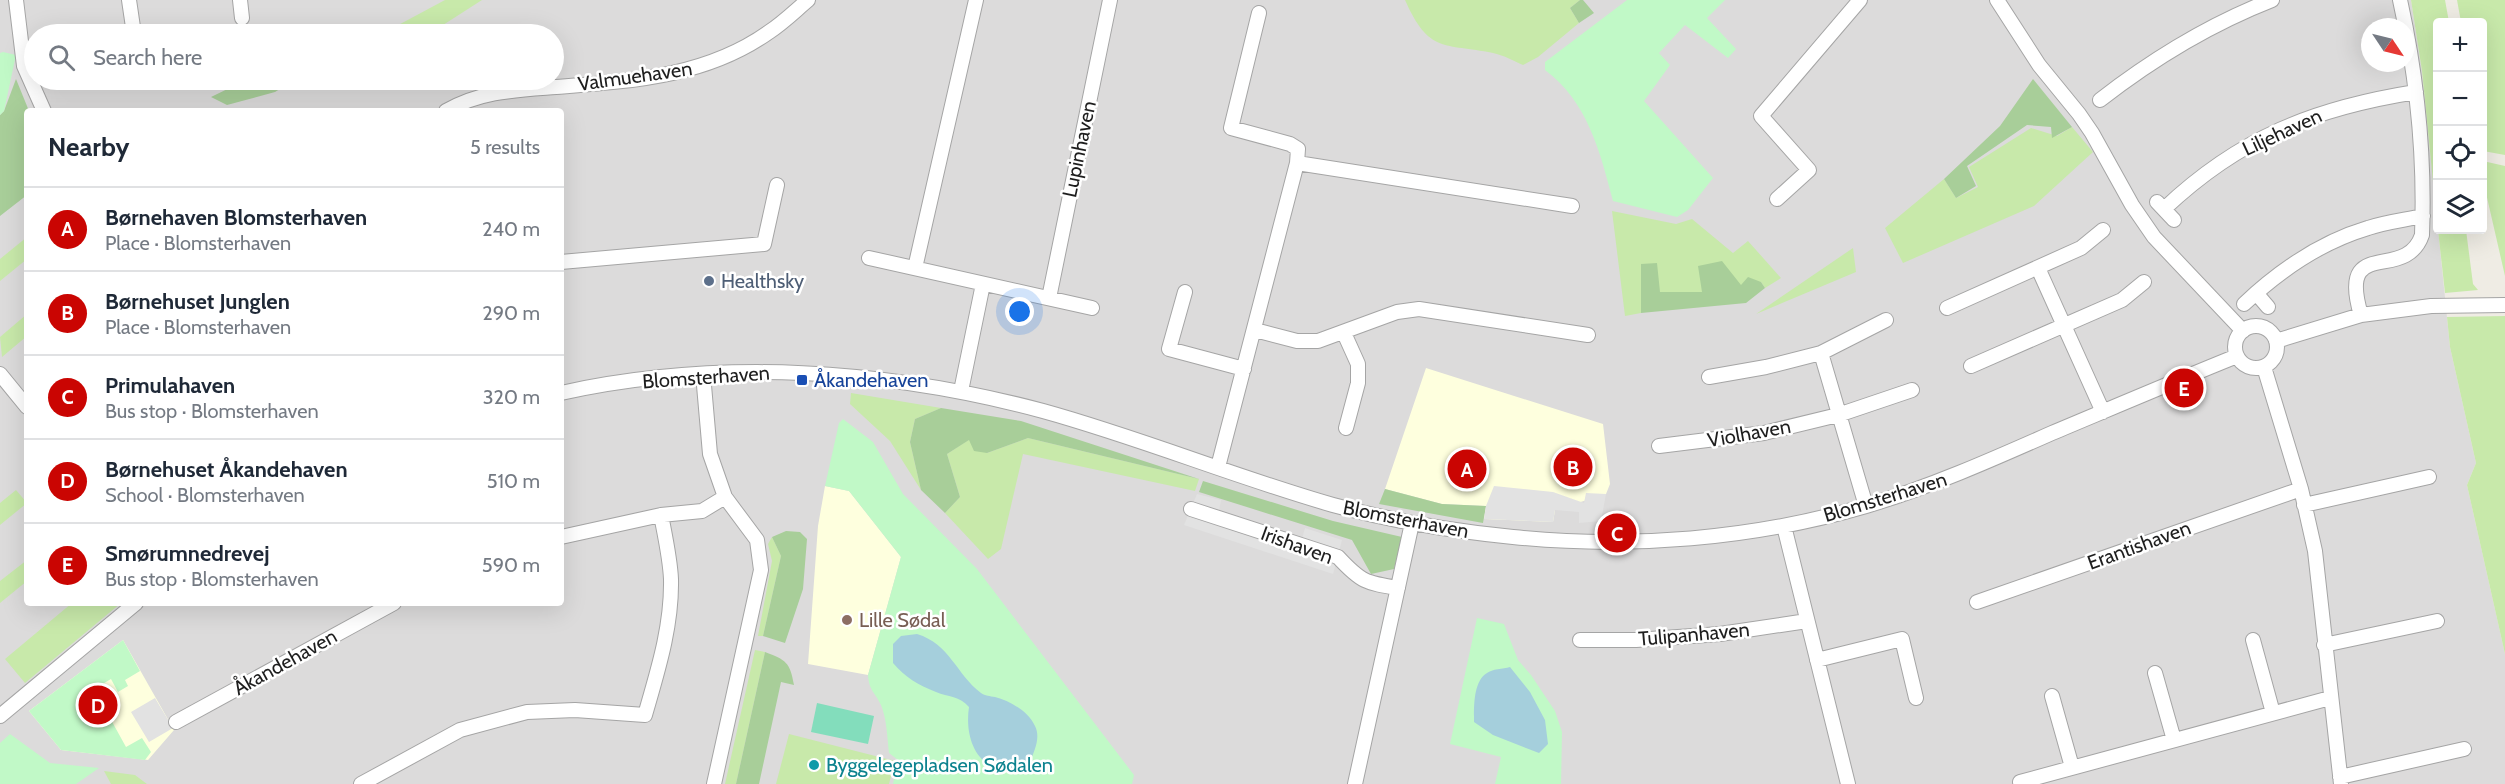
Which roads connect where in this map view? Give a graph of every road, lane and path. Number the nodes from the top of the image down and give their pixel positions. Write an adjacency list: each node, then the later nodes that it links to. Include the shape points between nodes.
1 (16, 0): 14 (street)
2 (129, 0): 13 (street)
3 (240, 0): 12 (street)
4 (808, 0): 15 (street, Valmuehaven, via 770,32 696,69 665,76)
5 (976, 0): 31 (street)
6 (1110, 0): 37 (street, Lupinhaven)
7 (1860, 0): 24 (street, via 1761,116 1809,170)
8 (1997, 0): 47 (street, via 2039,65 2086,123 2154,237)
9 (2272, 0): 19 (street, via 2189,38)
10 (2400, 0): 18 (street)
11 (1259, 13): 22 (street, via 1231,128 1290,144 1298,149)
12 (242, 18)
13 (133, 24)
14 (24, 66)
15 (564, 86)
16 (35, 90): 20 (street)
17 (518, 90): 21 (street, Valmuehaven, via 497,92)
18 (2416, 92): 26 (street, Liljehaven, via 2364,100 2314,115 2266,136 2221,163); 27 (street)
19 (2100, 101)
20 (43, 108)
21 (451, 108)
22 (1297, 163): 25 (street); 46 (street)
23 (777, 185): 30 (street, via 764,244)
24 (1777, 199)
25 (1572, 206)
26 (2165, 210)
27 (2423, 216): 36 (street, via 2338,239 2281,272); 43 (street, via 2422,236 2414,251 2401,258 2371,263 2361,272 2355,285)
28 (2103, 230): 32 (street, via 2081,248)
29 (869, 258): 31 (street)
30 (564, 262)
31 (915, 268): 34 (street)
32 (2038, 268): 42 (street); 45 (street)
33 (2144, 282): 45 (street, via 2122,300)
34 (983, 284): 37 (street); 60 (street)
35 (1185, 292): 55 (street, via 1169,349)
36 (2256, 293): 38 (street); 40 (street)
37 (1049, 298): 41 (street)
38 (2244, 304)
39 (2505, 305): 43 (street, via 2431,306)
40 (2268, 307)
41 (1092, 308)
42 (1947, 308)
43 (2361, 315): 50 (street)
44 (1886, 320): 51 (street)
45 (2063, 325): 53 (street); 63 (street)
46 (1255, 330): 48 (street, via 1297,341 1318,341); 55 (street)
47 (2243, 331): 50 (street, via 2262,327); 52 (street, via 2236,343)
48 (1344, 333): 49 (street, via 1397,312 1419,309); 65 (street, via 1358,364 1358,383)
49 (1588, 335)
50 (2276, 341): 54 (street, via 2276,353)
51 (1821, 353): 58 (street); 64 (street)
52 (2237, 356): 54 (street, via 2245,365); 63 (street, Blomsterhaven)
53 (1971, 366)
54 (2264, 367): 69 (street)
55 (1244, 369): 67 (street)
56 (0, 374): 62 (street)
57 (703, 374): 60 (street, Blomsterhaven, via 815,372); 61 (street, Blomsterhaven); 70 (street, via 710,454)
58 (1708, 376)
59 (1912, 390): 64 (street, Violhaven)
60 (961, 391): 67 (street, Blomsterhaven, via 1046,412)
61 (564, 392)
62 (24, 403)
63 (2103, 412): 72 (street, Blomsterhaven, via 1948,478)
64 (1838, 415): 66 (street, Violhaven, via 1764,433); 72 (street)
65 (1346, 428)
66 (1659, 446)
67 (1218, 467): 75 (street, Blomsterhaven, via 1335,505)
68 (2429, 477): 71 (street)
69 (2301, 489): 71 (street); 79 (street, Erantishaven)
70 (725, 497): 74 (street, via 702,511); 101 (street, via 757,540 761,570)
71 (2304, 505): 86 (street, via 2315,550)
72 (1866, 506): 76 (street, Blomsterhaven)
73 (1191, 509): 78 (street, Irishaven, via 1338,557 1367,583)
74 (661, 515): 77 (street); 100 (street, via 671,578 669,616 661,663 645,715 575,710 526,712 460,730)
75 (1412, 523): 76 (street, Blomsterhaven, via 1515,538 1590,542 1699,537); 78 (street)
76 (1784, 526): 82 (street)
77 (564, 536)
78 (1398, 588): 102 (street)
79 (1977, 602)
80 (132, 606): 93 (street)
81 (389, 606): 94 (street, Åkandehaven)
82 (1807, 621): 84 (street, Tulipanhaven, via 1720,634); 87 (street)
83 (2437, 621): 86 (street)
84 (1580, 640)
85 (2253, 640): 92 (street)
86 (2324, 645): 91 (street)
87 (1817, 660): 90 (street, via 1902,639); 103 (street)
88 (2155, 673): 95 (street)
89 (2052, 696): 97 (street)
90 (1916, 698)
91 (2330, 698): 92 (street); 98 (street)
92 (2273, 713): 95 (street)
93 (0, 716)
94 (176, 722)
95 (2174, 740): 97 (street)
96 (2463, 749): 98 (street)
97 (2072, 767): 99 (street)
98 (2340, 781)
99 (2020, 782)
100 (361, 784)
101 (714, 784)
102 (1355, 784)
103 (1848, 784)

